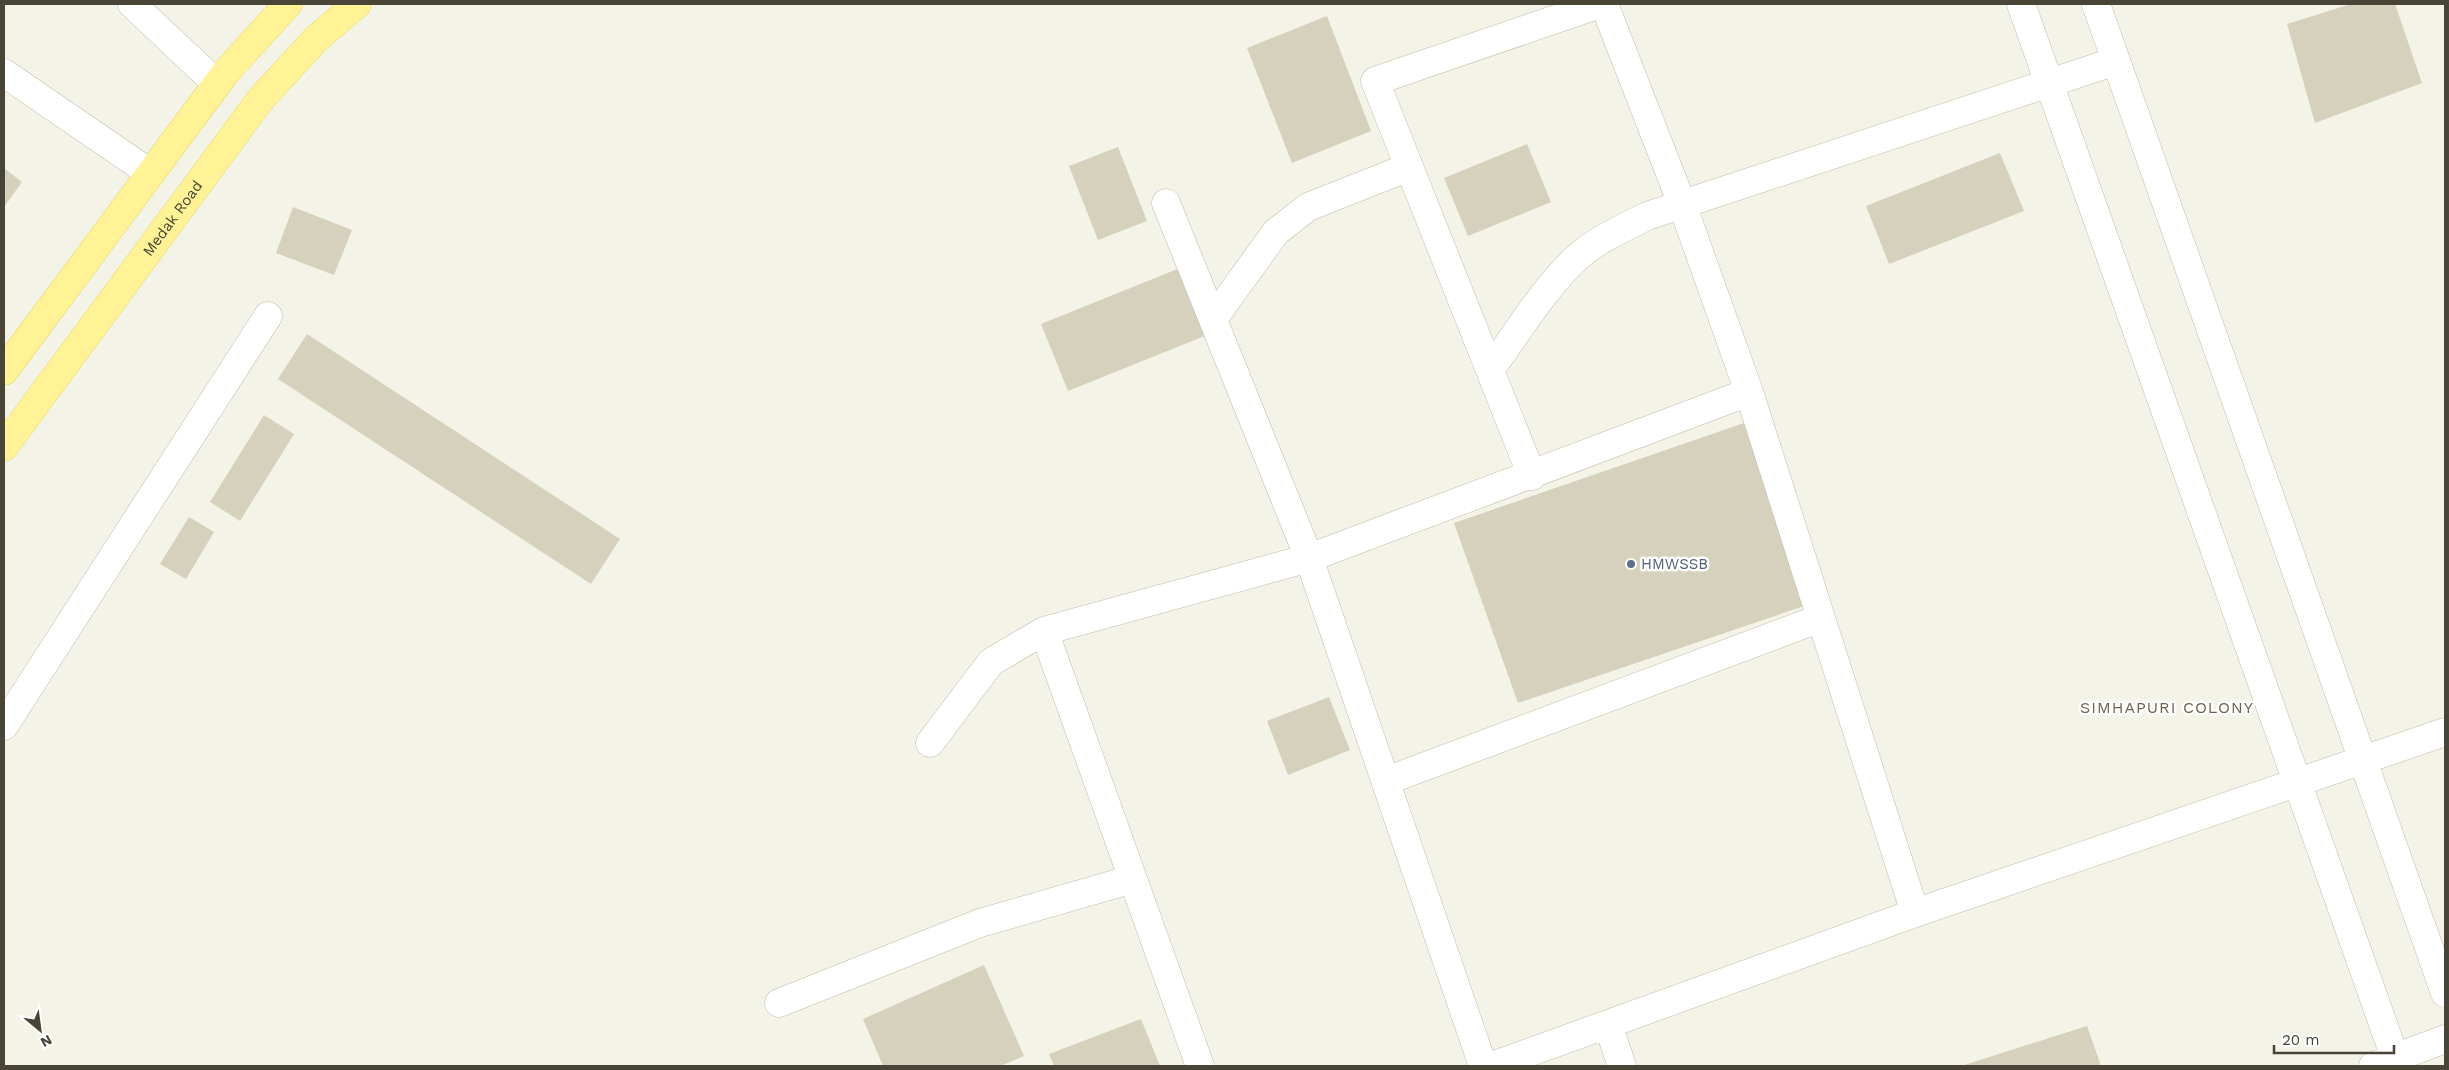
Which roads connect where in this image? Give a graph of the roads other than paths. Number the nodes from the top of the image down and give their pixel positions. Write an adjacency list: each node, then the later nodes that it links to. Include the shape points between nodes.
1 (132, 4): 9 (street)
2 (288, 4): 9 (main road)
3 (357, 4): 20 (main road, Medak Road, via 316,39 260,100)
4 (1602, 4): 11 (street, via 1375,81); 14 (street)
5 (2021, 4): 10 (street)
6 (2096, 4): 7 (street)
7 (2116, 61): 10 (street); 28 (street)
8 (4, 73): 12 (street)
9 (217, 84): 12 (main road)
10 (2050, 84): 14 (street); 30 (street)
11 (1409, 167): 16 (street, via 1308,207 1276,232); 17 (street)
12 (150, 173): 18 (main road)
13 (1166, 203): 16 (street)
14 (1682, 204): 17 (street, via 1630,224 1580,255 1555,281); 19 (street)
15 (268, 316): 25 (street)
16 (1213, 319): 22 (street)
17 (1490, 370): 21 (street)
18 (4, 371)
19 (1749, 392): 21 (street); 23 (street)
20 (4, 447)
21 (1532, 476): 22 (street)
22 (1308, 558): 24 (street); 29 (street)
23 (1821, 618): 29 (street); 32 (street)
24 (1044, 631): 27 (street, via 991,662); 31 (street)
25 (4, 726)
26 (2445, 732): 28 (street)
27 (930, 742)
28 (2363, 760): 30 (street); 33 (street)
29 (1386, 782): 39 (street)
30 (2298, 783): 32 (street); 37 (street)
31 (1133, 880): 34 (street, via 980,923); 38 (street)
32 (1915, 913): 35 (street)
33 (2445, 993)
34 (779, 1003)
35 (1608, 1025): 40 (street); 41 (street)
36 (2445, 1039): 37 (street)
37 (2389, 1064)
38 (1200, 1066)
39 (1483, 1066)
40 (1492, 1066)
41 (1622, 1066)

